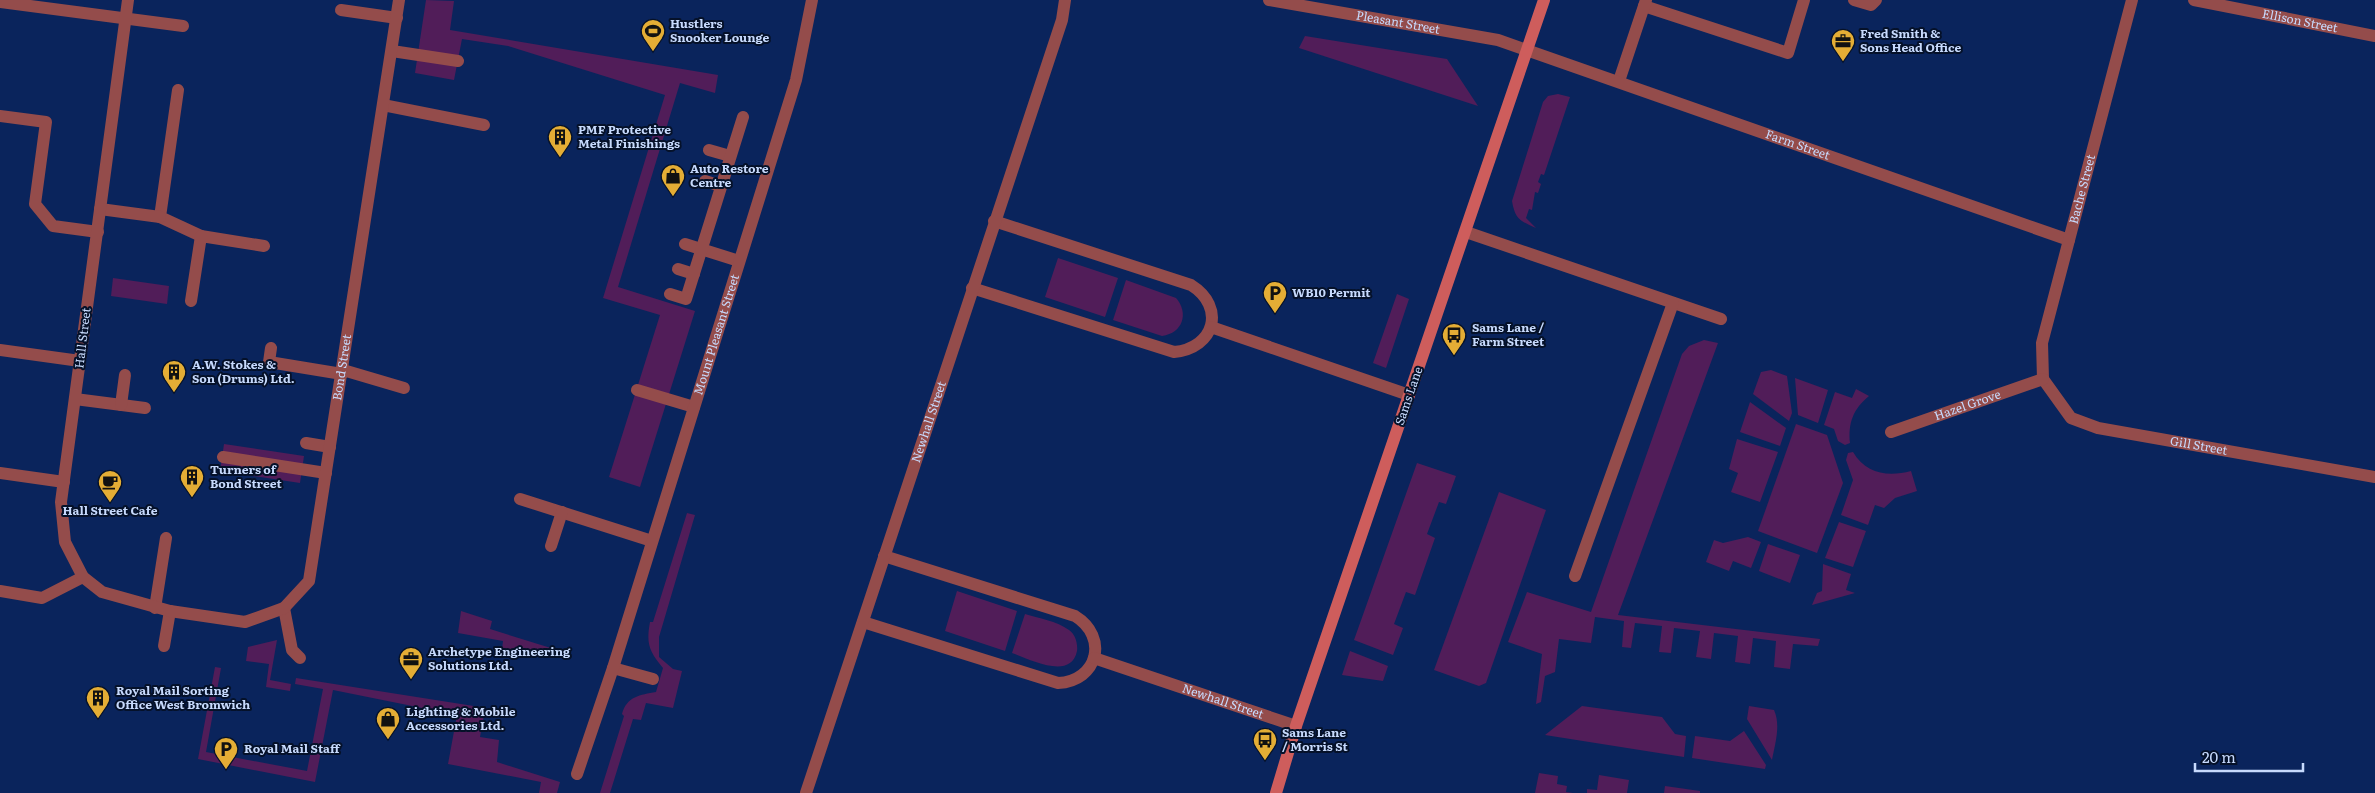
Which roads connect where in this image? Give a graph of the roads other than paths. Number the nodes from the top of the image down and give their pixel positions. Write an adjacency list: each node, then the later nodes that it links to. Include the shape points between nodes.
1 (128, 0): 15 (street, Hall Street)
2 (399, 0): 16 (street, Bond Street)
3 (812, 0): 42 (street, Mount Pleasant Street, via 796,80)
4 (1065, 0): 34 (street, Newhall Street, via 1062,20)
5 (1269, 0): 19 (street, Pleasant Street, via 1460,32)
6 (1544, 0): 19 (street, Sams Lane)
7 (1804, 0): 13 (street, via 1788,53)
8 (1854, 0): 9 (street, via 1871,5)
9 (1876, 0)
10 (2132, 0): 38 (street, Bache Street)
11 (2194, 0): 18 (street, Ellison Street)
12 (0, 2): 15 (street)
13 (1645, 3): 22 (street)
14 (341, 10): 16 (street)
15 (125, 18): 17 (street); 32 (street, Hall Street)
16 (397, 18): 20 (street, Bond Street)
17 (183, 26)
18 (2375, 36)
19 (1528, 49): 22 (street, Farm Street); 36 (street, Sams Lane)
20 (392, 51): 21 (street); 24 (street, Bond Street)
21 (458, 61)
22 (1619, 81): 38 (street, Farm Street)
23 (178, 90): 33 (street)
24 (383, 105): 27 (street); 54 (street, Bond Street)
25 (0, 116): 35 (street, via 46,122 35,204 53,226)
26 (743, 117): 29 (street)
27 (484, 125)
28 (709, 150): 29 (street)
29 (730, 156): 31 (street)
30 (705, 181): 31 (street)
31 (721, 186): 41 (street)
32 (100, 209): 33 (street); 35 (street, Hall Street)
33 (160, 217): 37 (street)
34 (994, 221): 45 (street, Newhall Street); 50 (street, via 1191,285 1207,298 1211,308)
35 (98, 232): 53 (street, Hall Street)
36 (1466, 232): 48 (street); 59 (street, Sams Lane)
37 (201, 236): 40 (street); 47 (street)
38 (2069, 240): 56 (street, Bache Street, via 2042,343)
39 (685, 244): 41 (street)
40 (264, 246)
41 (702, 249): 42 (street); 44 (street)
42 (740, 261): 62 (street, Mount Pleasant Street)
43 (678, 269): 44 (street)
44 (694, 274): 46 (street, via 686,299)
45 (972, 288): 50 (street, via 1174,352 1196,347); 77 (street, Newhall Street)
46 (670, 294)
47 (191, 301)
48 (1673, 303): 49 (street); 78 (street)
49 (1721, 319)
50 (1211, 327): 59 (street)
51 (271, 348): 54 (street, via 268,362)
52 (0, 350): 53 (street)
53 (80, 361): 60 (street, Hall Street)
54 (342, 372): 57 (street); 66 (street, Bond Street)
55 (125, 375): 61 (street)
56 (2043, 379): 64 (street, Hazel Grove); 70 (street, Gill Street, via 2071,418 2098,428)
57 (404, 388)
58 (637, 390): 62 (street)
59 (1409, 394): 90 (street, Sams Lane)
60 (75, 399): 61 (street); 71 (street, Hall Street)
61 (121, 405): 63 (street)
62 (694, 407): 75 (street, Mount Pleasant Street)
63 (145, 408)
64 (1891, 432)
65 (306, 443): 66 (street)
66 (330, 447): 68 (street, Bond Street)
67 (223, 458): 68 (street)
68 (326, 472): 82 (street, Bond Street, via 309,581)
69 (0, 473): 71 (street)
70 (2375, 477)
71 (64, 482): 79 (street, Hall Street, via 65,542)
72 (520, 499): 73 (street)
73 (562, 512): 75 (street); 76 (street)
74 (166, 538): 81 (street)
75 (652, 541): 88 (street, Mount Pleasant Street)
76 (551, 546)
77 (884, 556): 84 (street, Newhall Street); 87 (street, via 1075,616 1084,622 1095,640)
78 (1575, 576)
79 (83, 577): 80 (street, via 42,598); 81 (street, Hall Street, via 102,592)
80 (0, 591)
81 (155, 608): 83 (street, Hall Street)
82 (284, 608): 83 (street, Bond Street, via 245,622); 86 (street, via 292,650)
83 (170, 611): 85 (street)
84 (863, 622): 87 (street, via 1058,683 1079,678); 92 (street, Newhall Street)
85 (164, 646)
86 (300, 658)
87 (1094, 658): 90 (street, Newhall Street)
88 (613, 668): 89 (street); 91 (street, Mount Pleasant Street)
89 (653, 679)
90 (1296, 726): 93 (street, Sams Lane)
91 (577, 774)
92 (806, 793)
93 (1276, 793)

